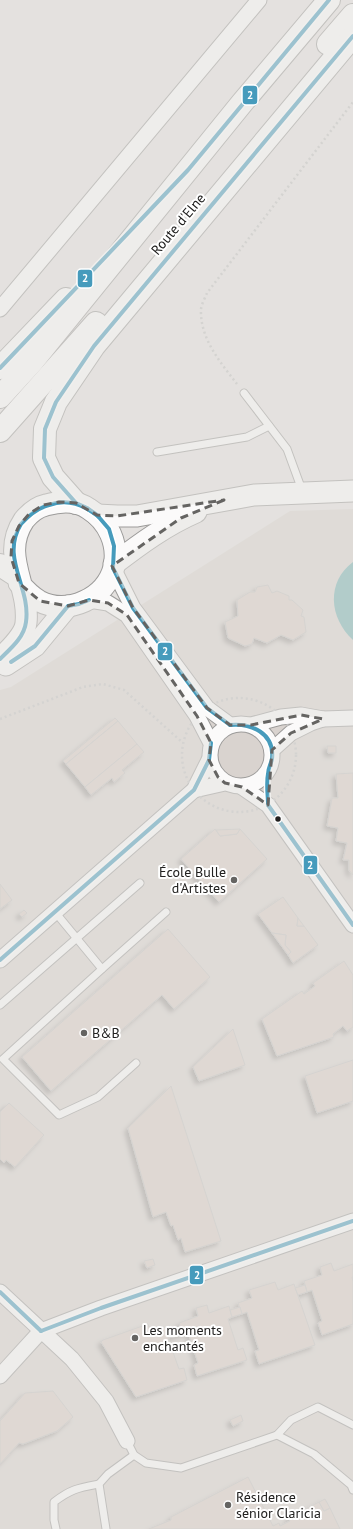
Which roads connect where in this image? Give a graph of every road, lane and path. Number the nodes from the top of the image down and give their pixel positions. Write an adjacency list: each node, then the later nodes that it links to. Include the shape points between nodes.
1 (259, 0): 7 (street)
2 (329, 0): 6 (highway, Route d'Elne)
3 (353, 14): 12 (highway, Route d'Elne, via 94,325)
4 (353, 36): 17 (highway, via 94,346 56,402 44,429 44,458 53,477)
5 (353, 102): 9 (path, via 207,293 200,309 203,330 214,354)
6 (188, 170): 8 (highway); 10 (highway, Route d'Elne, via 32,362)
7 (0, 310)
8 (0, 368)
9 (244, 393): 11 (lane)
10 (0, 397)
11 (269, 426): 13 (lane, via 248,437); 15 (lane, via 287,449)
12 (0, 431)
13 (157, 452)
14 (353, 491): 15 (main road)
15 (303, 492): 16 (main road)
16 (224, 500): 18 (main road, via 138,516); 19 (main road, via 181,518 144,540)
17 (76, 503): 18 (main road); 20 (main road, via 59,502 43,505 29,514 18,526 12,541)
18 (98, 515): 19 (main road, via 109,529 114,546)
19 (114, 566): 21 (main road, via 100,592); 25 (street, via 133,608)
20 (11, 574): 22 (main road, via 28,594 40,601 54,606); 23 (main road, via 26,603 26,625 14,647)
21 (89, 600): 22 (main road); 25 (street, via 108,604 127,615)
22 (68, 606): 24 (main road, via 34,646)
23 (0, 659)
24 (0, 668)
25 (202, 712): 26 (path, via 227,699 239,698 268,706); 30 (street); 33 (path, via 190,725); 34 (street)
26 (281, 717): 29 (street, via 301,715); 31 (street); 32 (path)
27 (353, 718): 29 (street)
28 (0, 719): 33 (path, via 83,687 103,684 124,690)
29 (323, 719): 32 (street)
30 (230, 725): 31 (street); 34 (street, via 216,735)
31 (251, 726): 35 (street, via 265,735)
32 (291, 733): 35 (street); 41 (path, via 295,746 295,761 290,780 280,795)
33 (183, 743): 40 (path, via 183,767)
34 (211, 743): 36 (street)
35 (272, 750): 37 (street)
36 (209, 760): 38 (street, via 212,769); 40 (street)
37 (268, 770): 39 (street, via 253,784); 41 (street)
38 (225, 783): 39 (street); 40 (street)
39 (242, 787): 41 (street)
40 (194, 790): 41 (path, via 217,808 234,813); 43 (street)
41 (268, 805): 45 (street)
42 (140, 883): 46 (lane)
43 (55, 912): 46 (lane); 47 (street)
44 (166, 912): 48 (lane)
45 (353, 925)
46 (77, 939): 48 (lane); 49 (lane)
47 (0, 960)
48 (102, 969): 50 (lane)
49 (0, 1005)
50 (2, 1057): 51 (lane, via 59,1115 98,1097)
51 (136, 1063)
52 (353, 1221): 54 (street)
53 (0, 1292): 54 (street)
54 (41, 1331): 55 (street); 58 (street, via 72,1359 106,1401)
55 (0, 1376)
56 (353, 1425): 57 (lane, via 318,1406 290,1420)
57 (277, 1436): 59 (lane, via 181,1468 146,1463); 61 (lane, via 314,1454)
58 (127, 1441): 59 (lane)
59 (134, 1455): 60 (lane)
60 (99, 1484): 62 (lane, via 76,1488 54,1502); 63 (lane)
61 (352, 1486)
62 (56, 1529)
63 (106, 1529)

